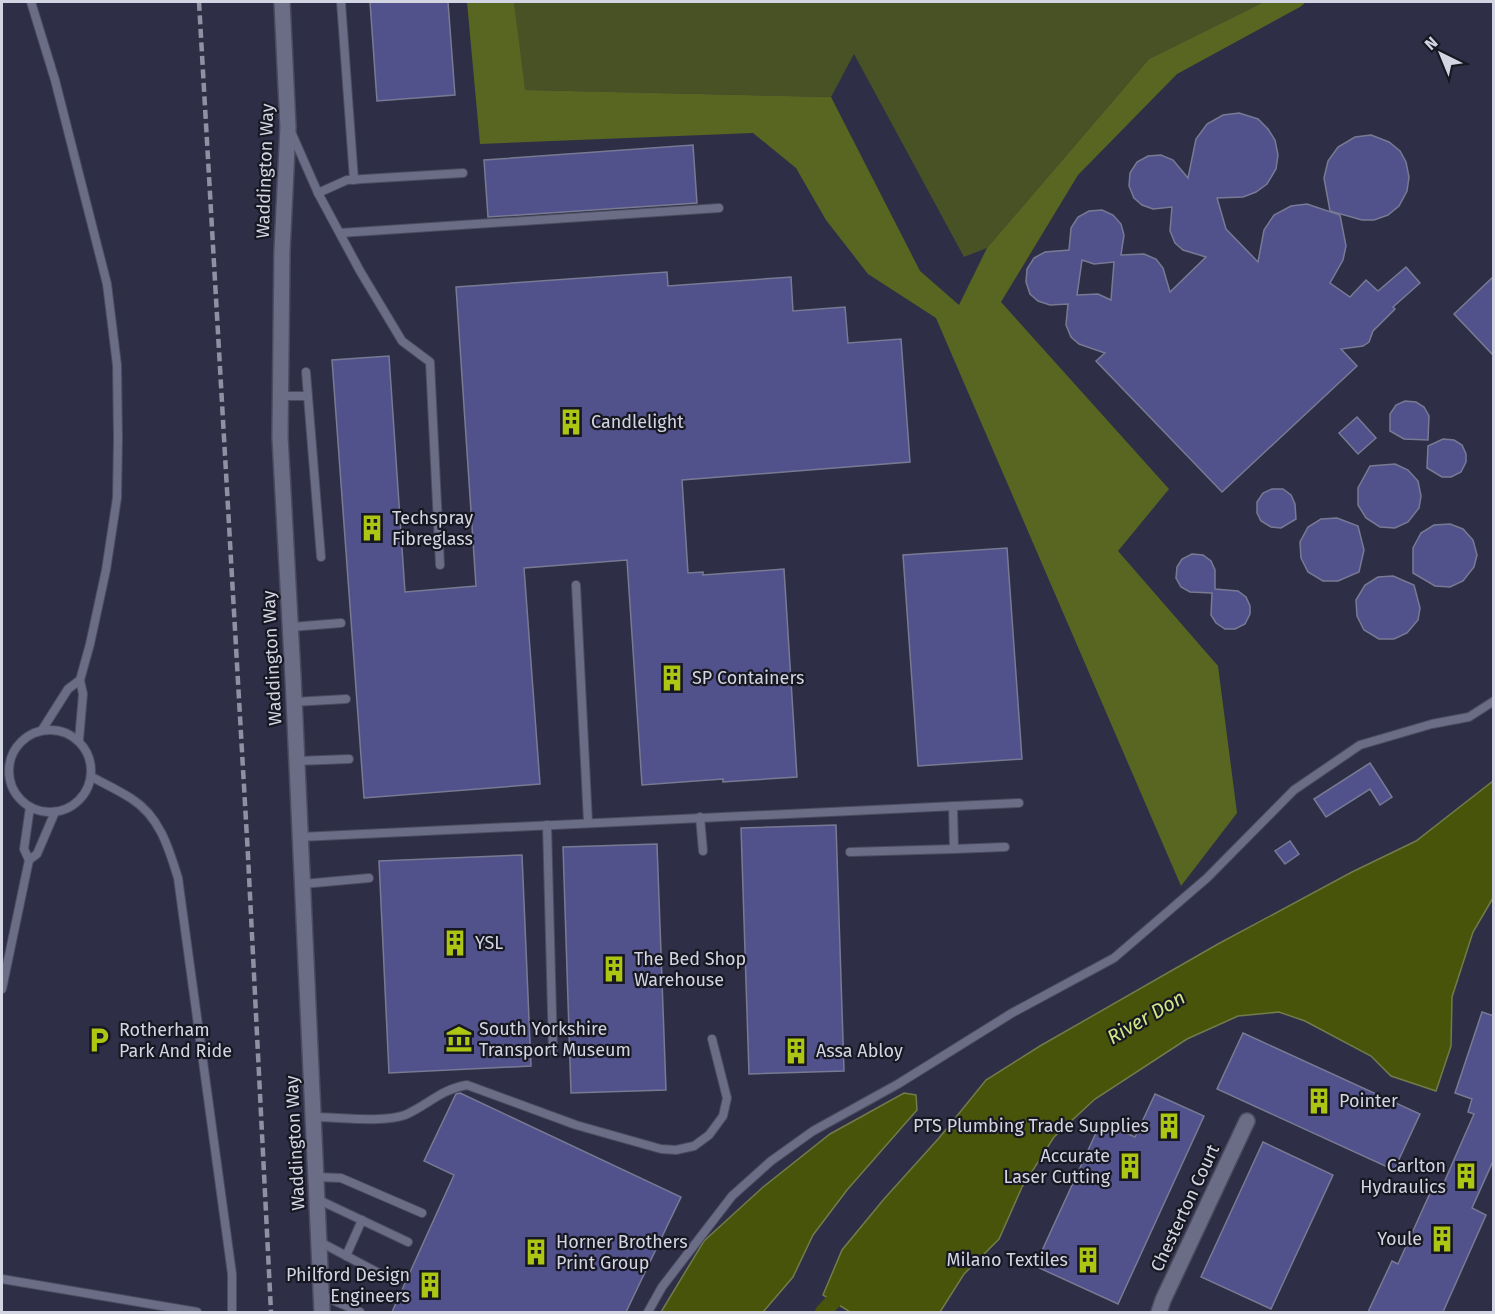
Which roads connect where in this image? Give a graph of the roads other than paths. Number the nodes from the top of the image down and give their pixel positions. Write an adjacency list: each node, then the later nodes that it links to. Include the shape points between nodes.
1 (31, 2): 18 (lane, via 93,223 107,284 117,365 117,498 106,570)
2 (282, 2): 4 (street, Waddington Way)
3 (341, 2): 6 (lane)
4 (288, 127): 7 (lane); 11 (street, Waddington Way)
5 (463, 173): 6 (lane)
6 (354, 180): 7 (lane)
7 (318, 193): 9 (lane)
8 (719, 208): 9 (lane)
9 (340, 233): 14 (lane, via 402,341 430,362)
10 (306, 372): 12 (lane)
11 (280, 396): 12 (lane); 17 (street, Waddington Way)
12 (308, 396): 13 (lane)
13 (321, 557)
14 (440, 565)
15 (576, 585): 33 (lane)
16 (341, 623): 17 (lane)
17 (291, 627): 21 (street, Waddington Way)
18 (80, 680): 22 (lane, via 68,689); 23 (lane, via 83,694)
19 (346, 699): 21 (lane)
20 (1494, 701): 62 (lane, via 1469,717 1360,745 1294,790 1207,878 1114,958 1012,1013 813,1131 771,1161 732,1196 662,1287)
21 (294, 702): 25 (street, Waddington Way)
22 (42, 730): 23 (lane, via 62,731); 26 (lane, via 24,739)
23 (79, 740): 27 (lane, via 90,757)
24 (349, 759): 25 (lane)
25 (297, 761): 35 (street, Waddington Way)
26 (5, 764): 30 (lane, via 11,784)
27 (92, 777): 31 (lane, via 77,803); 59 (lane, via 134,800 152,818 167,842 178,878 232,1274)
28 (1019, 803): 29 (lane)
29 (953, 806): 32 (lane); 37 (lane)
30 (30, 807): 31 (lane); 40 (lane, via 24,849)
31 (55, 812): 40 (lane, via 37,854)
32 (700, 817): 33 (lane); 38 (lane)
33 (588, 822): 34 (lane)
34 (547, 825): 35 (lane); 45 (lane)
35 (300, 837): 42 (street, Waddington Way)
36 (1005, 847): 37 (lane)
37 (954, 849): 39 (lane)
38 (703, 851)
39 (850, 852)
40 (29, 860): 43 (lane)
41 (369, 878): 42 (lane)
42 (303, 884): 46 (street, Waddington Way)
43 (2, 989)
44 (712, 1039): 46 (lane, via 727,1098 723,1116 710,1134 694,1146 676,1150 576,1125 467,1085 453,1087 391,1119)
45 (553, 1051)
46 (313, 1117): 48 (street, Waddington Way)
47 (1247, 1121): 63 (street, Chesterton Court)
48 (316, 1177): 49 (street, Waddington Way); 50 (lane, via 341,1178)
49 (317, 1199): 51 (lane); 52 (street, Waddington Way)
50 (422, 1214)
51 (362, 1220): 53 (lane); 54 (lane)
52 (319, 1242): 54 (lane); 57 (street, Waddington Way)
53 (408, 1242)
54 (346, 1256): 56 (lane)
55 (2, 1279): 58 (lane)
56 (390, 1279)
57 (321, 1295): 60 (street, Waddington Way); 61 (lane)
58 (197, 1312)
59 (232, 1312)
60 (322, 1312)
61 (360, 1312)
62 (648, 1312)
63 (1159, 1312)

